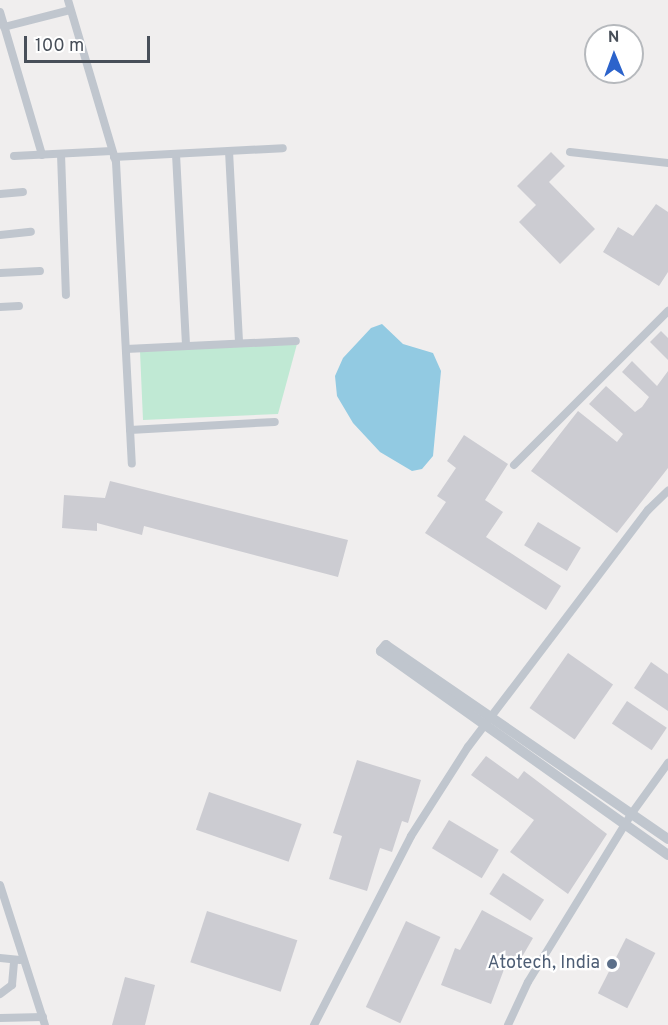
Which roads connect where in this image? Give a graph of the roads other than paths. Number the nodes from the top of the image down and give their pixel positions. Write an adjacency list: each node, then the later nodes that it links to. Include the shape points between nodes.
1 (68, 0): 2 (street)
2 (70, 10): 4 (street); 10 (street)
3 (0, 12): 4 (street)
4 (4, 27): 8 (street)
5 (283, 148): 6 (street)
6 (229, 151): 11 (street); 25 (street)
7 (570, 152): 13 (street)
8 (42, 154): 9 (street); 12 (street)
9 (61, 154): 10 (street); 20 (street)
10 (113, 154): 11 (street); 27 (street)
11 (176, 154): 26 (street)
12 (14, 156)
13 (668, 163)
14 (23, 192): 15 (street)
15 (0, 194)
16 (31, 232): 17 (street)
17 (0, 235)
18 (40, 271): 19 (street)
19 (0, 273)
20 (66, 295)
21 (19, 306): 22 (street)
22 (0, 307)
23 (668, 311): 31 (street)
24 (296, 341): 25 (street)
25 (239, 343): 26 (street)
26 (186, 346): 27 (street)
27 (126, 349): 29 (street)
28 (275, 422): 29 (street)
29 (130, 430): 30 (street)
30 (132, 464)
31 (514, 465)
32 (668, 490): 34 (street, via 648,510)
33 (384, 648): 34 (street)
34 (487, 720): 36 (street); 37 (street); 47 (street, via 411,836)
35 (668, 764): 36 (street)
36 (632, 813): 37 (street); 38 (street)
37 (626, 825): 39 (street); 48 (street, via 528,982)
38 (668, 838)
39 (668, 855)
40 (0, 885): 43 (street)
41 (0, 958): 42 (street)
42 (14, 960): 43 (street); 44 (street, via 12,985)
43 (26, 960): 46 (street)
44 (0, 994)
45 (0, 1018): 46 (street)
46 (44, 1021)
47 (314, 1025)
48 (508, 1025)

